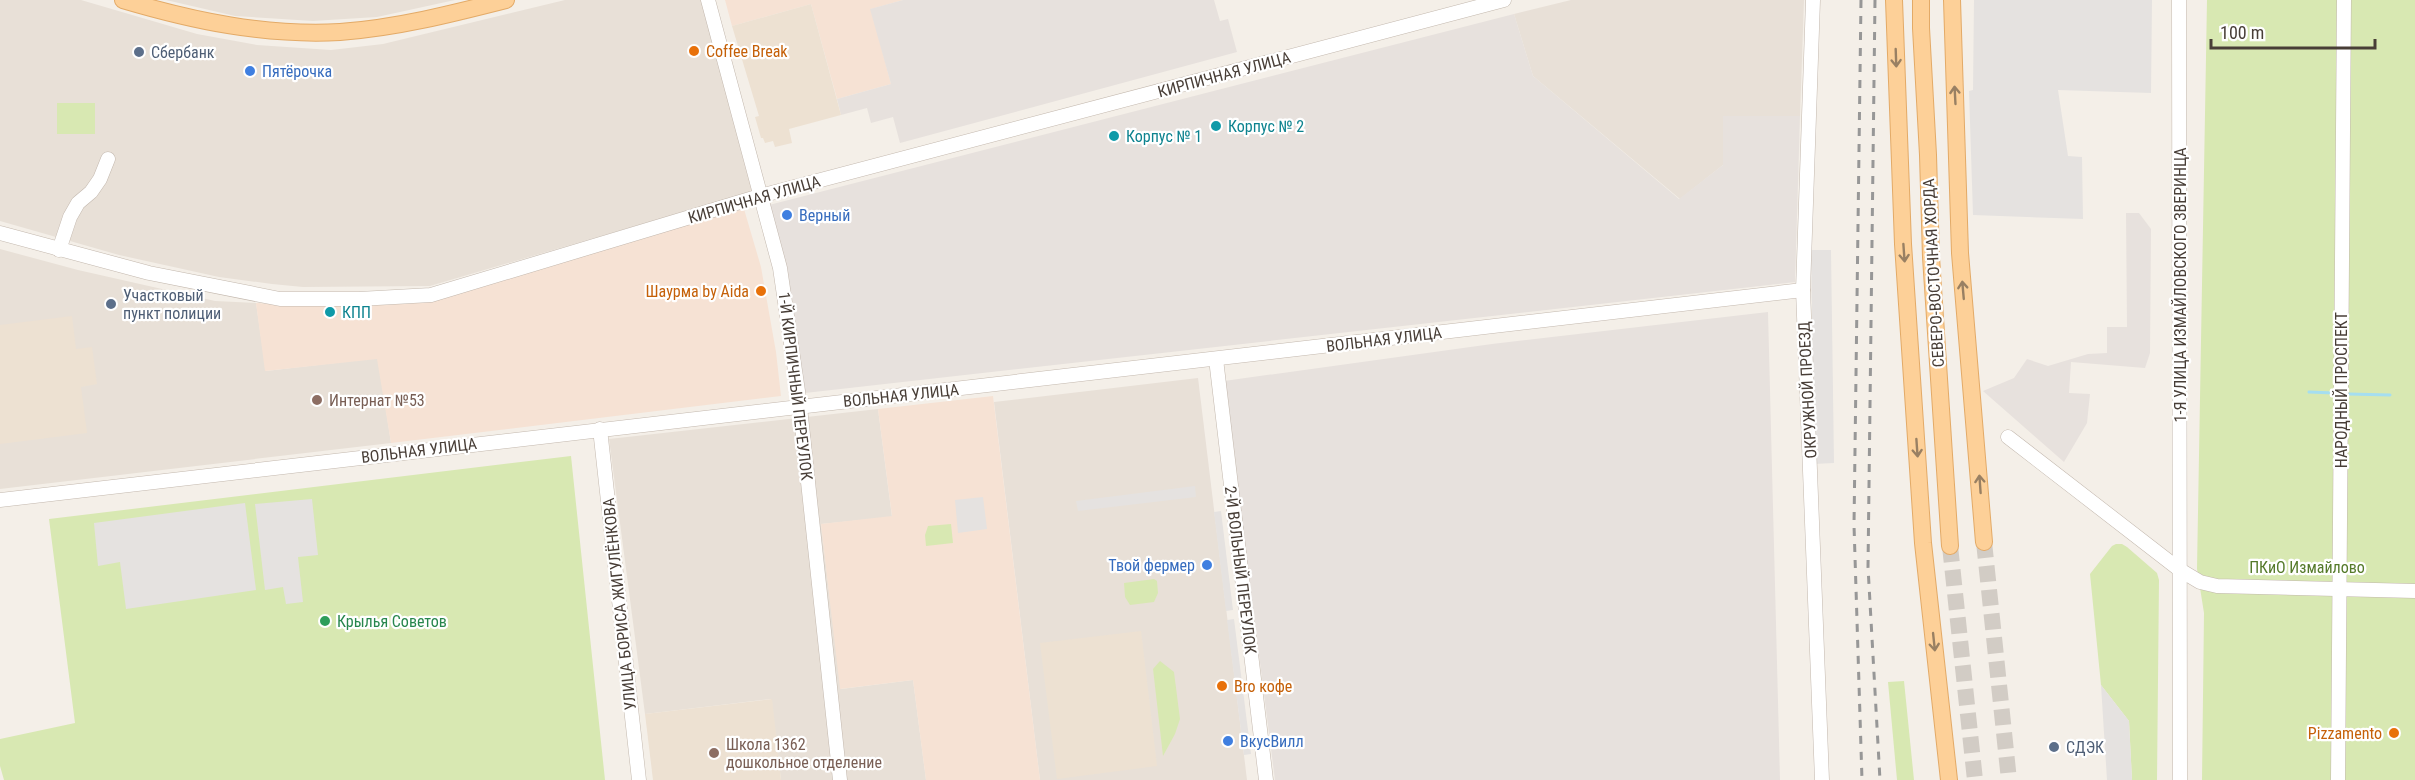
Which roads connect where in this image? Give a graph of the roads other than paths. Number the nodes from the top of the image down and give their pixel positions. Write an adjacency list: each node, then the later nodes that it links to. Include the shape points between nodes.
1 (123, 0): 2 (main road, via 218,25 313,32 408,23)
2 (506, 0)
3 (708, 0): 13 (street, 1-Й КИРПИЧНЫЙ ПЕРЕУЛОК)
4 (1504, 0): 11 (street, КИРПИЧНАЯ УЛИЦА)
5 (1813, 0): 16 (street, ОКРУЖНОЙ ПРОЕЗД)
6 (1894, 0): 31 (main road, one-way to 31, via 1903,244 1923,543)
7 (1921, 0): 23 (main road, СЕВЕРО-ВОСТОЧНАЯ ХОРДА, via 1931,257)
8 (1952, 0): 22 (main road, СЕВЕРО-ВОСТОЧНАЯ ХОРДА, one-way to 8, via 1960,253)
9 (2179, 0): 24 (street, 1-Я УЛИЦА ИЗМАЙЛОВСКОГО ЗВЕРИНЦА)
10 (2344, 0): 25 (street, НАРОДНЫЙ ПРОСПЕКТ)
11 (1463, 5): 13 (street, КИРПИЧНАЯ УЛИЦА)
12 (108, 159): 15 (street, via 100,178 74,210)
13 (760, 196): 15 (street, КИРПИЧНАЯ УЛИЦА, via 431,295 280,299 180,280); 18 (street, 1-Й КИРПИЧНЫЙ ПЕРЕУЛОК, via 780,268)
14 (0, 233): 15 (street, КИРПИЧНАЯ УЛИЦА)
15 (59, 250)
16 (1803, 290): 17 (street, ВОЛЬНАЯ УЛИЦА); 30 (street, ОКРУЖНОЙ ПРОЕЗД)
17 (1216, 359): 18 (street, ВОЛЬНАЯ УЛИЦА); 29 (street, 2-Й ВОЛЬНЫЙ ПЕРЕУЛОК)
18 (800, 406): 19 (street, ВОЛЬНАЯ УЛИЦА); 28 (street, 1-Й КИРПИЧНЫЙ ПЕРЕУЛОК)
19 (600, 429): 21 (street, ВОЛЬНАЯ УЛИЦА); 27 (street, УЛИЦА БОРИСА ЖИГУЛЁНКОВА)
20 (2008, 437): 24 (street)
21 (0, 500)
22 (1984, 542)
23 (1950, 546)
24 (2180, 570): 25 (street, via 2208,585); 32 (street, 1-Я УЛИЦА ИЗМАЙЛОВСКОГО ЗВЕРИНЦА)
25 (2339, 589): 26 (street); 33 (street, НАРОДНЫЙ ПРОСПЕКТ)
26 (2415, 591)
27 (639, 780)
28 (840, 780)
29 (1266, 780)
30 (1822, 780)
31 (1949, 780)
32 (2180, 780)
33 (2338, 780)

